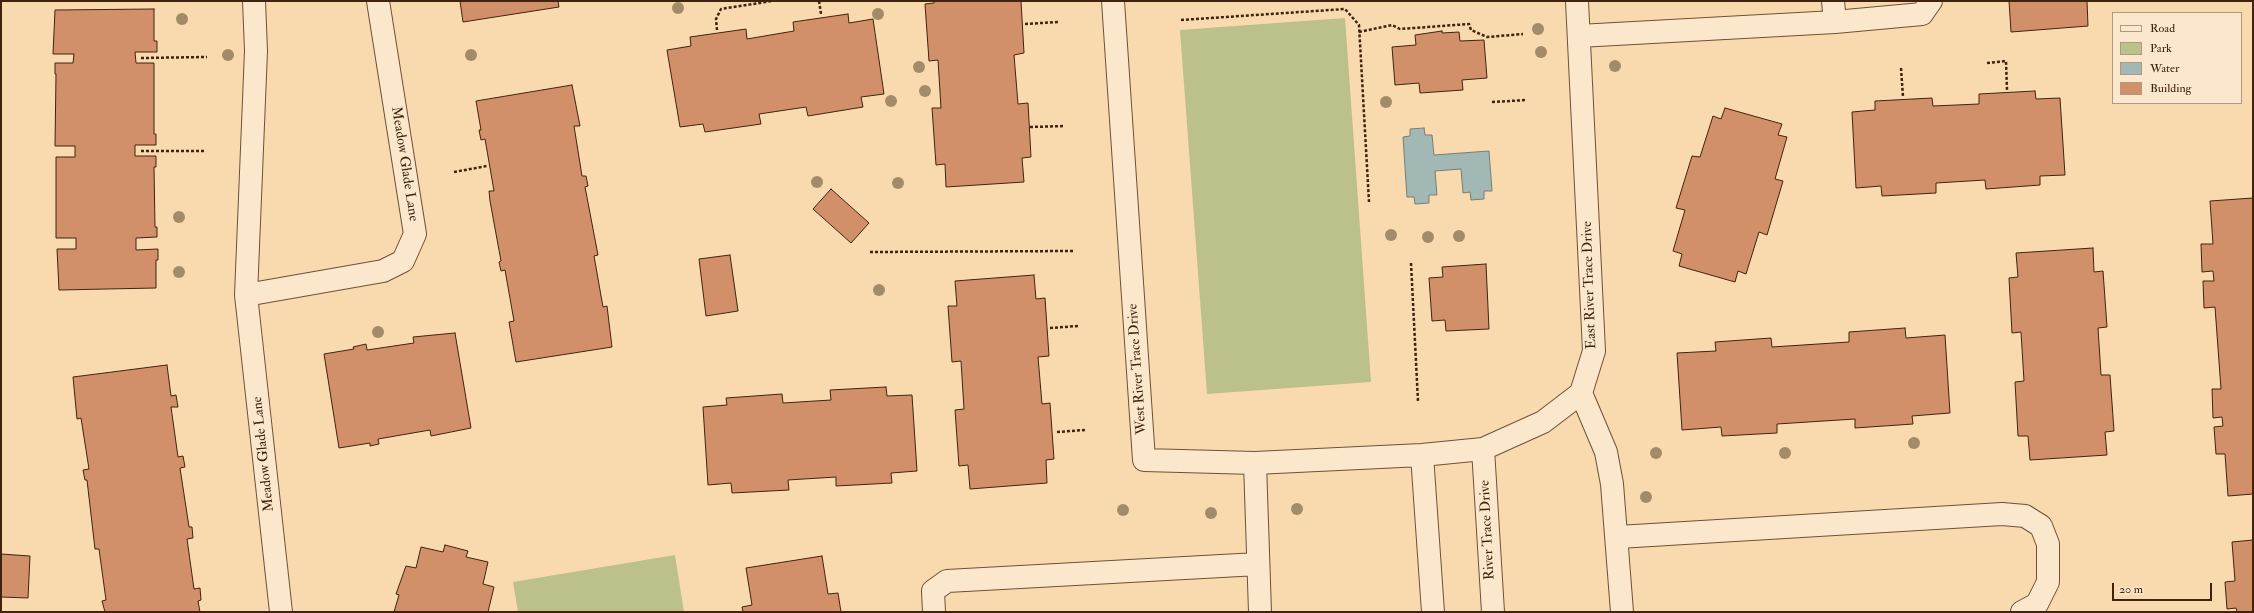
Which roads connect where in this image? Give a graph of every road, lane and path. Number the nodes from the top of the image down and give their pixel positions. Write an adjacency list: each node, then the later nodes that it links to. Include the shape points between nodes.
1 (254, 1): 35 (street, Meadow Glade Lane, via 256,51)
2 (378, 1): 35 (street, Meadow Glade Lane, via 415,234 403,261 383,271)
3 (772, 1): 13 (path, via 721,9 716,19)
4 (819, 1): 9 (path)
5 (1113, 1): 44 (street, West River Trace Drive, via 1144,460)
6 (1577, 1): 16 (street, East River Trace Drive)
7 (1931, 1): 8 (street, via 1922,14)
8 (1834, 11): 16 (street)
9 (821, 14)
10 (1181, 20): 14 (path, via 1345,9 1359,25)
11 (1058, 22): 12 (path)
12 (1025, 24)
13 (717, 30)
14 (1359, 32): 15 (path, via 1392,25 1400,29 1469,24 1471,30 1488,37); 31 (path)
15 (1523, 34)
16 (1579, 36): 38 (street, East River Trace Drive, via 1594,351)
17 (207, 57): 18 (path)
18 (141, 58)
19 (1988, 64): 21 (path, via 2006,61)
20 (1901, 68): 22 (path)
21 (2007, 90)
22 (1903, 98)
23 (1527, 100): 24 (path)
24 (1492, 102)
25 (1064, 126): 26 (path)
26 (1030, 127)
27 (141, 151): 28 (path)
28 (206, 152)
29 (487, 166): 30 (path)
30 (454, 172)
31 (1368, 202)
32 (1073, 251): 33 (path)
33 (870, 252)
34 (1411, 263): 39 (path)
35 (246, 296): 47 (street, Meadow Glade Lane)
36 (1078, 326): 37 (path)
37 (1050, 328)
38 (1581, 393): 42 (street, via 1543,422); 45 (street, via 1606,452)
39 (1418, 401)
40 (1085, 430): 41 (path)
41 (1057, 432)
42 (1483, 449): 43 (street); 51 (street, River Trace Drive)
43 (1422, 455): 44 (street, West River Trace Drive); 50 (street)
44 (1255, 463): 46 (street)
45 (1618, 537): 52 (street); 53 (street, via 2002,514 2025,516 2041,526 2048,544 2048,582 2037,604)
46 (1258, 564): 48 (street, via 947,581 932,591); 49 (street)
47 (281, 612)
48 (934, 612)
49 (1260, 612)
50 (1433, 612)
51 (1493, 612)
52 (1622, 612)
53 (2022, 612)

